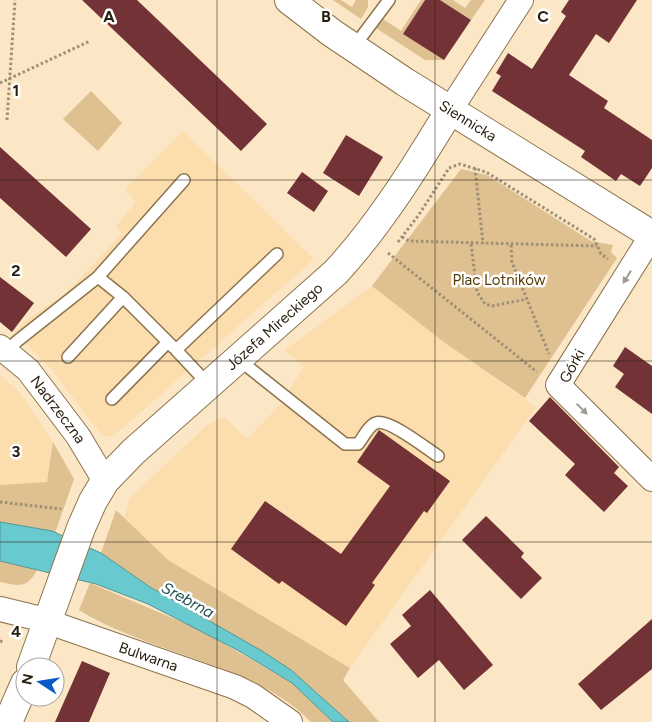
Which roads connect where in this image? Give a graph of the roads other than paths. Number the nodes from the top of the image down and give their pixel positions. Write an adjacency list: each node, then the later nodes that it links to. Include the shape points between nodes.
1 (289, 0): 4 (street, Siennicka)
2 (389, 0): 4 (lane)
3 (521, 0): 5 (street)
4 (353, 48): 5 (street, Siennicka)
5 (450, 110): 7 (street, Siennicka); 14 (street, Józefa Mireckiego, via 358,248 336,272)
6 (184, 180): 9 (lane)
7 (652, 235): 18 (street, Górki, one-way to 18, via 558,385)
8 (277, 254): 11 (lane)
9 (98, 277): 10 (lane); 12 (lane)
10 (123, 297): 11 (lane); 13 (lane)
11 (172, 346): 15 (lane); 16 (lane)
12 (4, 350): 19 (street, Nadrzeczna, via 28,370 78,436)
13 (68, 356)
14 (238, 359): 15 (street, Józefa Mireckiego); 17 (lane, via 345,444 358,444 373,424 382,422)
15 (208, 384): 19 (street, Józefa Mireckiego)
16 (112, 399)
17 (438, 456)
18 (652, 478)
19 (106, 481): 21 (street, Józefa Mireckiego, via 93,500 73,519 61,586)
20 (0, 609): 21 (street, Bulwarna)
21 (47, 621): 22 (street); 25 (street, Bulwarna, via 234,687)
22 (34, 657)
23 (15, 706): 24 (street)
24 (8, 722)
25 (290, 722)

